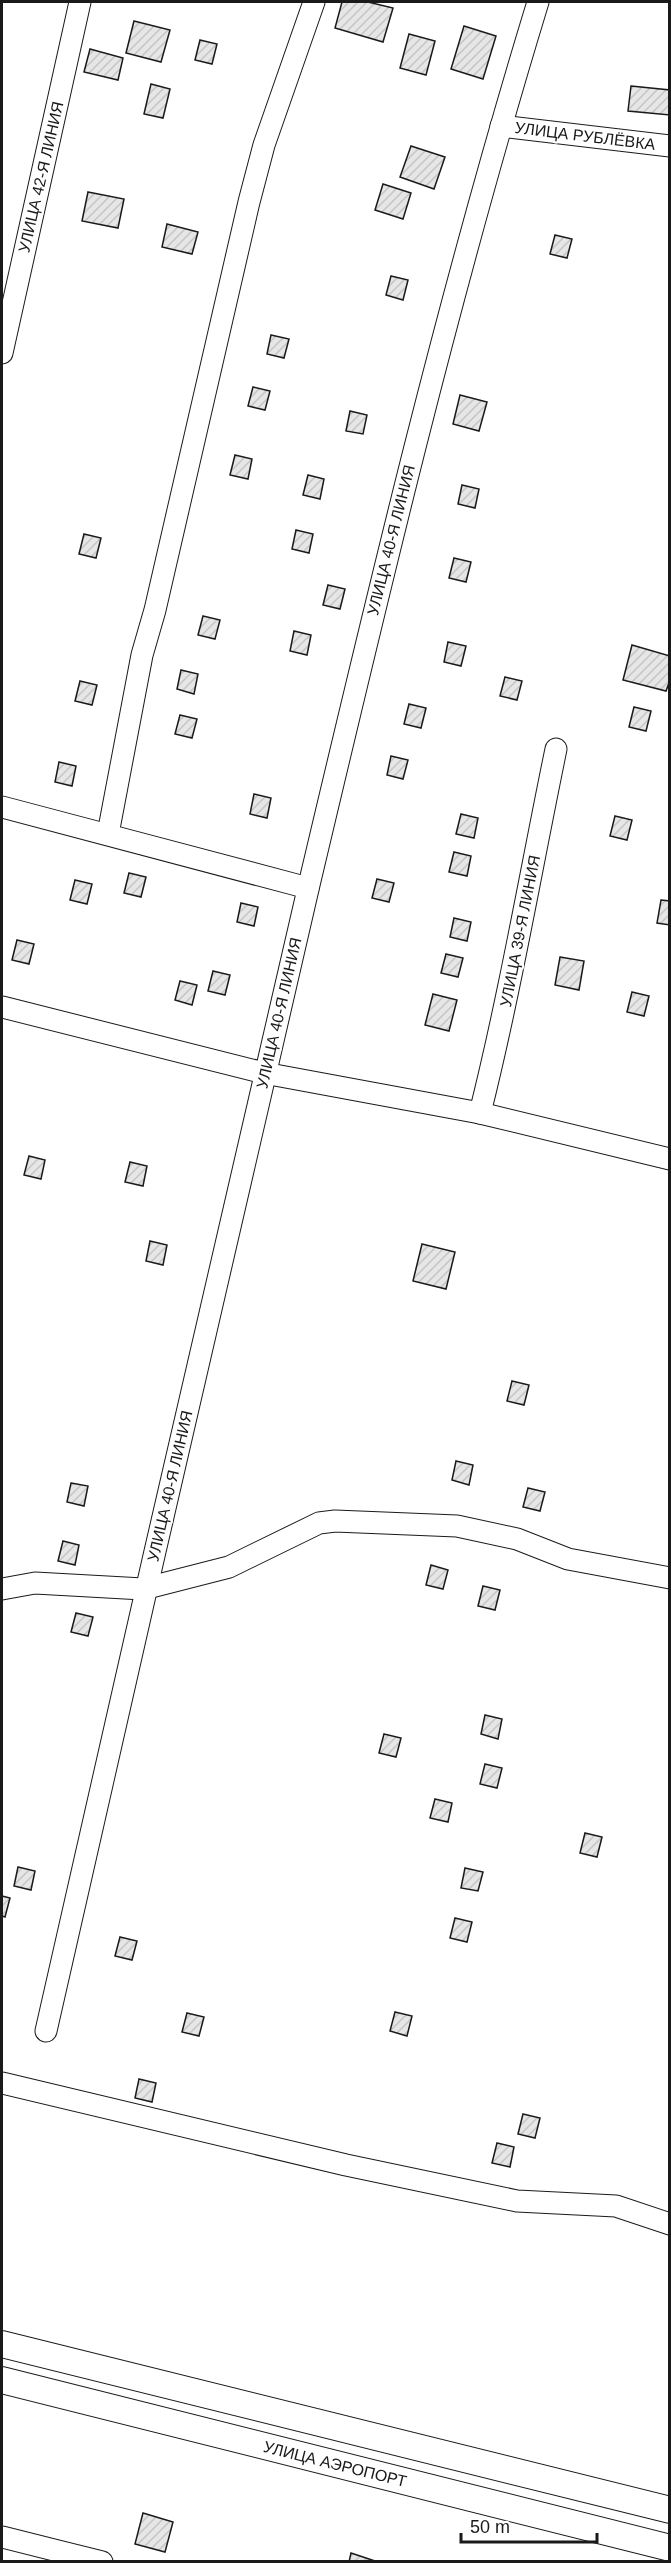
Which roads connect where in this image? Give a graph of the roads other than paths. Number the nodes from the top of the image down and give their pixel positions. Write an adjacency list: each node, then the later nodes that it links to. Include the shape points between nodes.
1 (80, 2): 6 (street, УЛИЦА 42-Я ЛИНИЯ)
2 (314, 2): 9 (street, via 264,145 249,202 142,655)
3 (538, 2): 4 (street, УЛИЦА 40-Я ЛИНИЯ)
4 (501, 126): 5 (street, УЛИЦА РУБЛЁВКА); 10 (street, УЛИЦА 40-Я ЛИНИЯ, via 391,535)
5 (669, 147)
6 (2, 353)
7 (556, 749): 13 (street, УЛИЦА 39-Я ЛИНИЯ, via 503,1020)
8 (2, 807): 9 (street)
9 (108, 834): 10 (street)
10 (308, 888): 12 (street, УЛИЦА 40-Я ЛИНИЯ)
11 (2, 1007): 12 (street)
12 (264, 1073): 13 (street); 16 (street, УЛИЦА 40-Я ЛИНИЯ)
13 (480, 1113): 14 (street)
14 (669, 1160)
15 (669, 1578): 16 (street, via 568,1559 517,1539 457,1526 335,1521 319,1523 229,1567)
16 (147, 1588): 17 (street, via 35,1583); 18 (street, УЛИЦА 40-Я ЛИНИЯ)
17 (2, 1589)
18 (46, 2031)
19 (2, 2083): 20 (street, via 346,2165 517,2201 616,2206)
20 (669, 2224)
21 (2, 2344): 23 (main road)
22 (2, 2380): 25 (main road, УЛИЦА АЭРОПОРТ)
23 (669, 2510)
24 (2, 2537): 26 (street)
25 (669, 2548)
26 (40, 2554): 27 (street)
27 (102, 2562)

